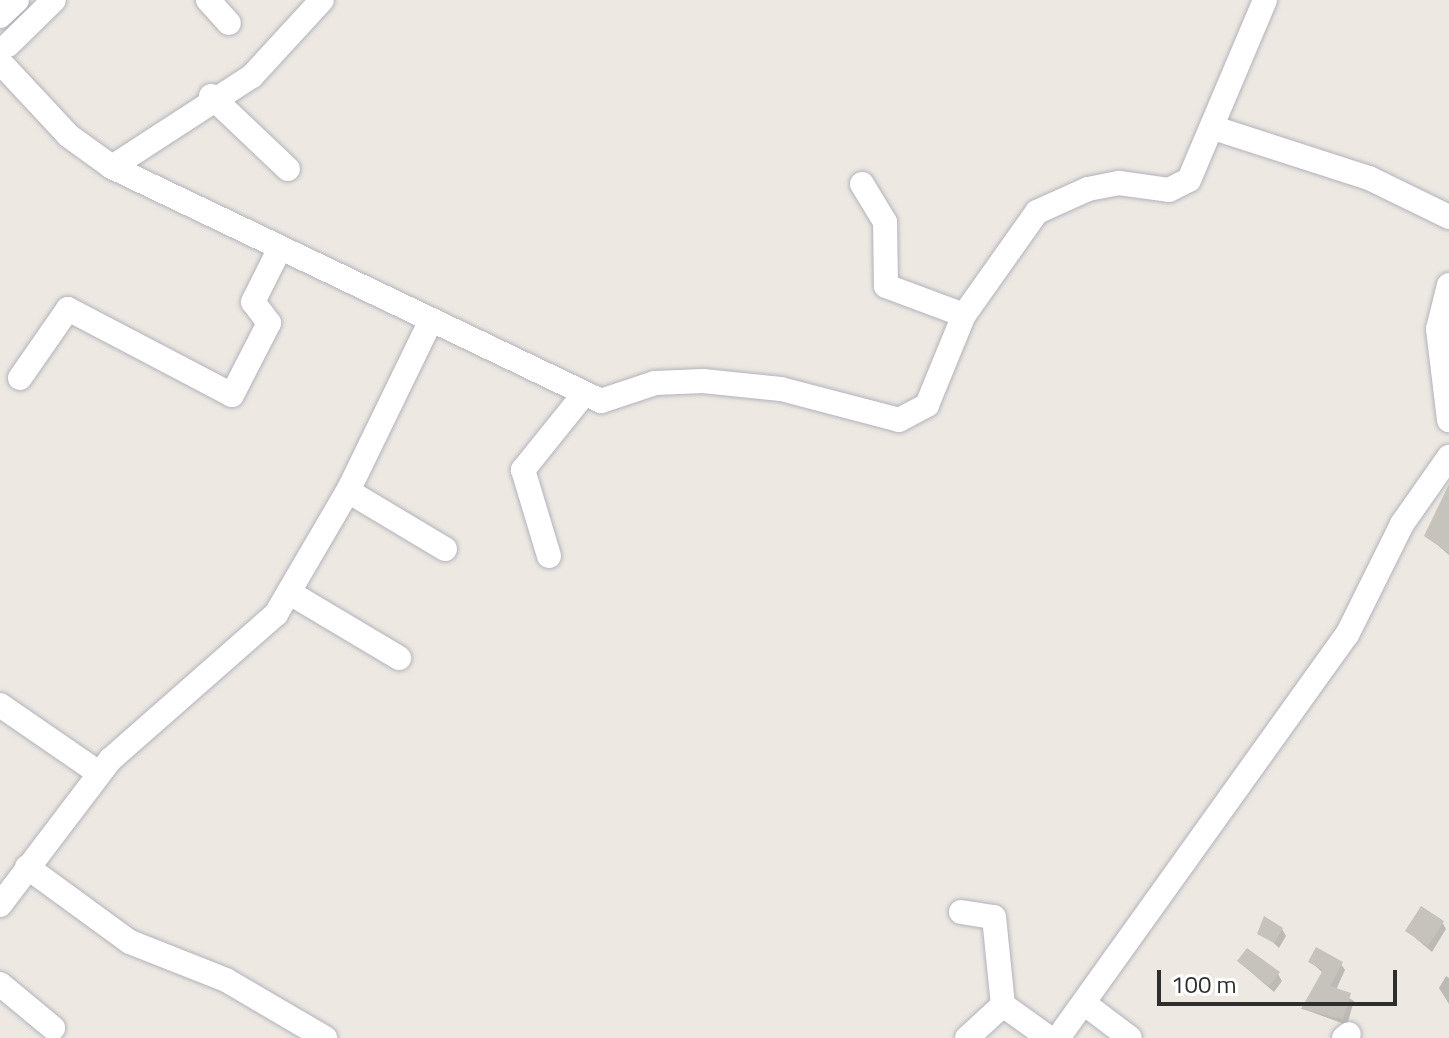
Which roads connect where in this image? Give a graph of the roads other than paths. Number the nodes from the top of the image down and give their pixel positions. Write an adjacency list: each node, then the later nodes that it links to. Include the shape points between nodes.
1 (17, 0): 6 (street)
2 (54, 0): 8 (street)
3 (208, 0): 7 (street)
4 (322, 0): 9 (street, via 252,76)
5 (1265, 0): 10 (street)
6 (0, 16)
7 (229, 23)
8 (4, 54): 11 (street, via 69,136)
9 (211, 96): 11 (street); 12 (street)
10 (1214, 128): 14 (street, via 1369,178); 17 (street, via 1181,189 1119,183 1037,212)
11 (112, 167): 15 (street)
12 (288, 169)
13 (862, 184): 17 (street, via 885,222 886,286)
14 (1449, 217)
15 (278, 252): 18 (street); 19 (street, via 253,302 269,323 232,395 68,309)
16 (1449, 285): 21 (street, via 1438,329)
17 (964, 315): 20 (street, via 927,405 908,419 781,389 703,381 655,383 612,402)
18 (429, 324): 20 (street); 23 (street)
19 (20, 378)
20 (584, 394): 25 (street, via 523,470)
21 (1448, 414)
22 (1449, 457): 34 (street, via 1402,524 1347,635)
23 (348, 491): 24 (street); 26 (street)
24 (445, 549)
25 (549, 556)
26 (290, 593): 27 (street); 29 (street, via 257,633)
27 (399, 658)
28 (0, 705): 29 (street)
29 (99, 773): 30 (street)
30 (27, 867): 31 (street); 37 (street, via 130,942 226,980)
31 (0, 905)
32 (961, 912): 35 (street, via 994,917)
33 (0, 984): 36 (street)
34 (1085, 1004): 40 (street); 41 (street)
35 (1003, 1005): 38 (street); 39 (street)
36 (53, 1028)
37 (325, 1038)
38 (967, 1038)
39 (1049, 1038)
40 (1058, 1038)
41 (1130, 1038)

